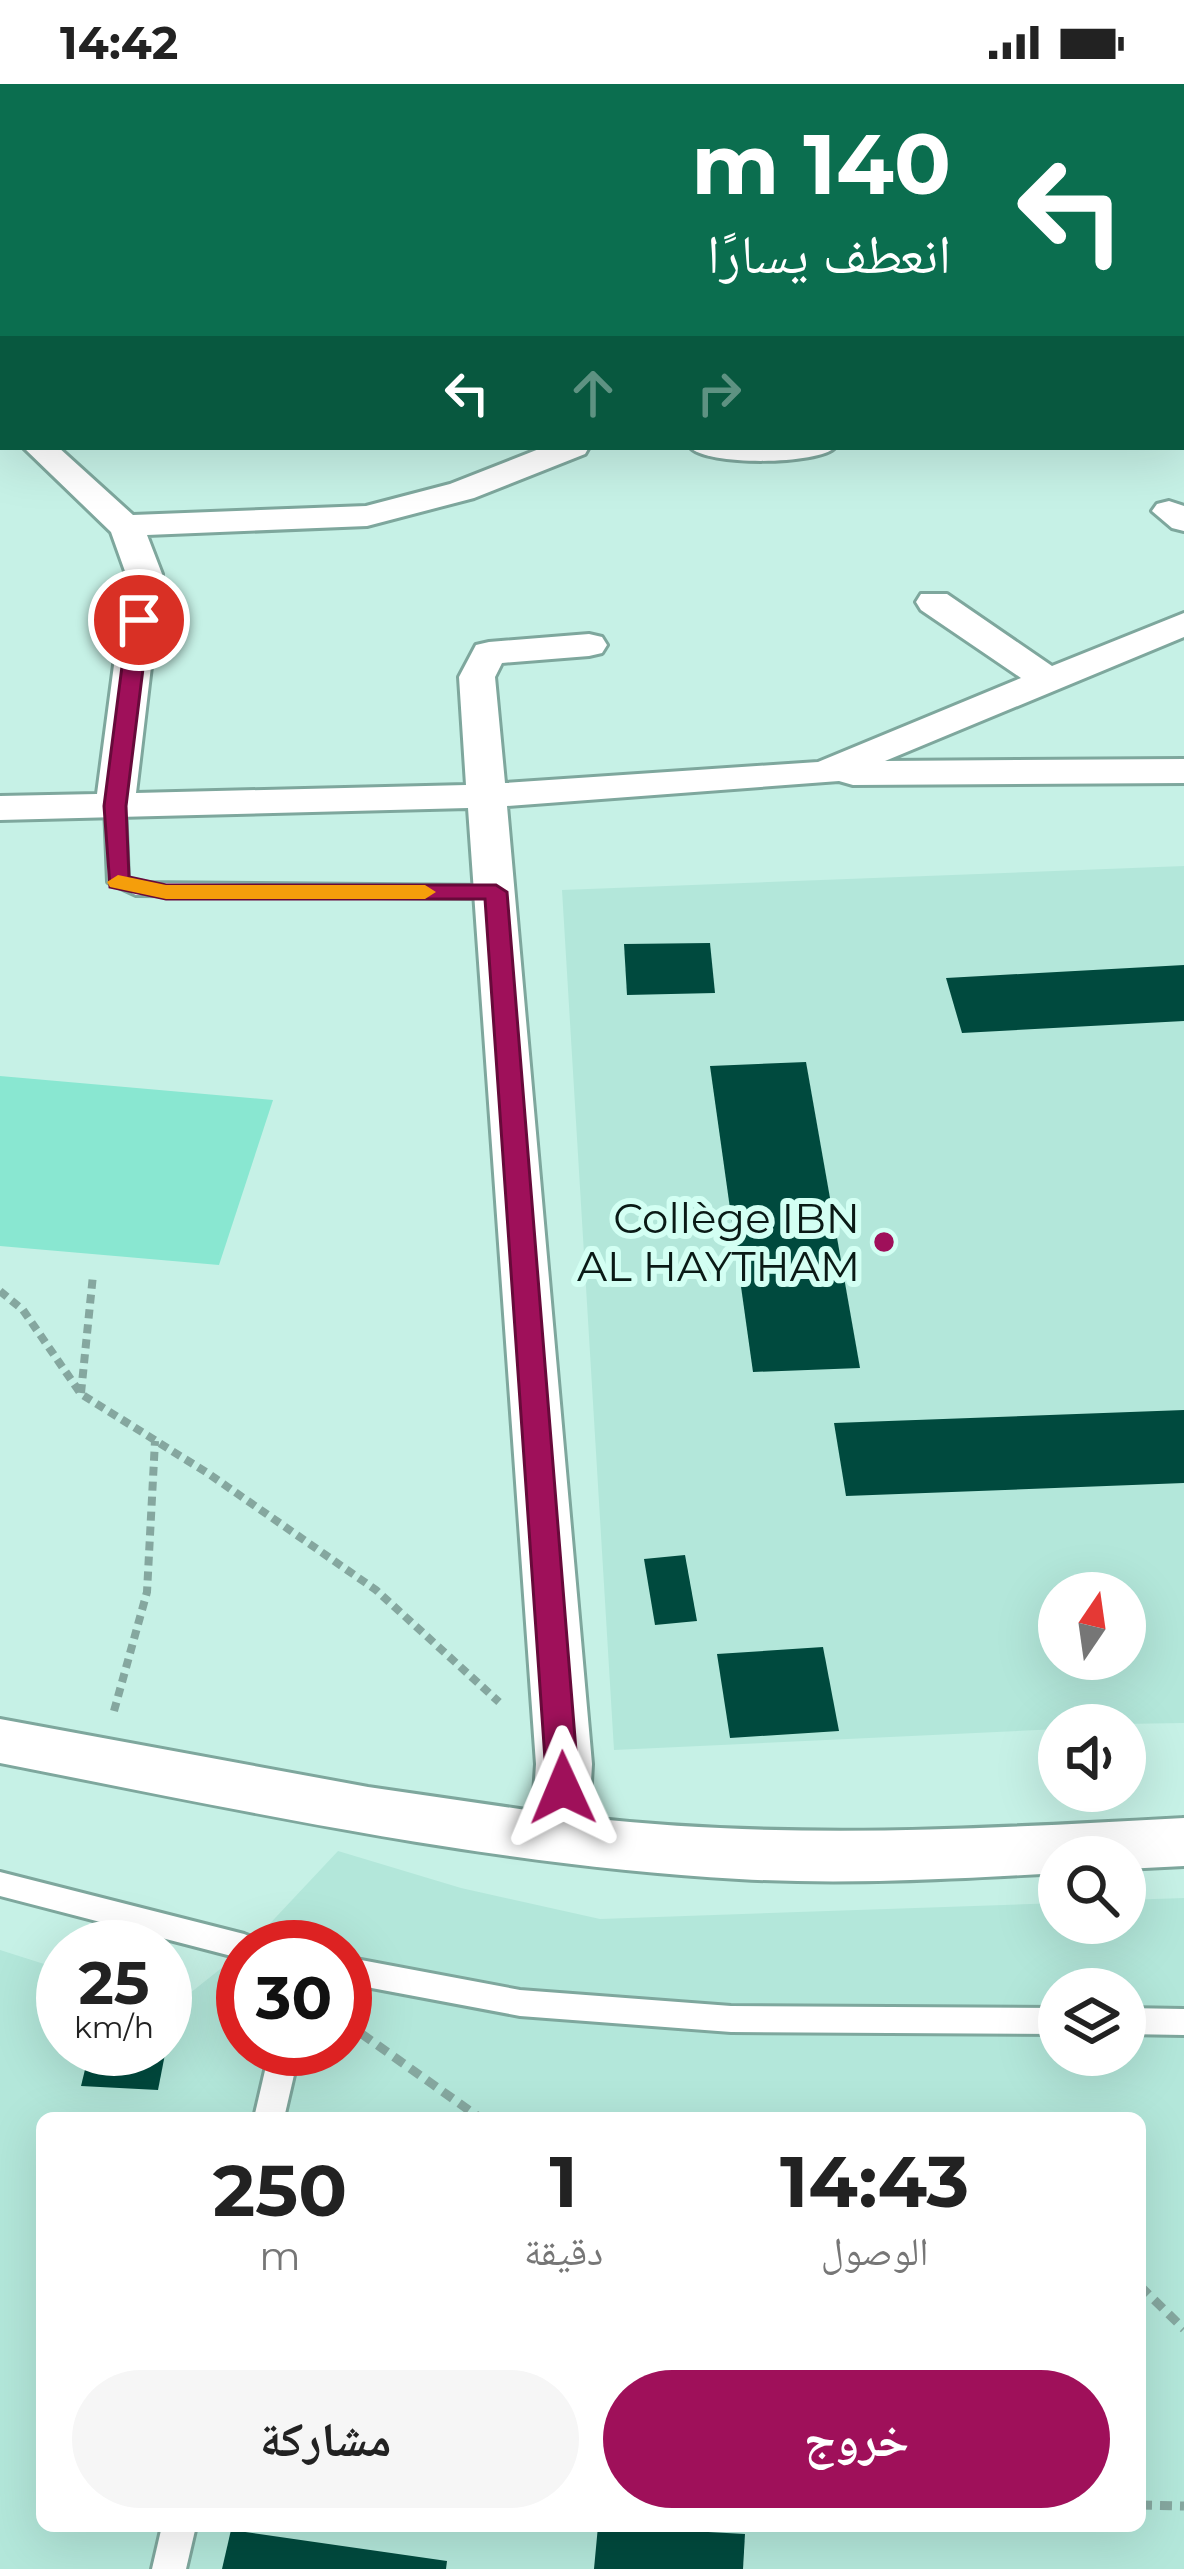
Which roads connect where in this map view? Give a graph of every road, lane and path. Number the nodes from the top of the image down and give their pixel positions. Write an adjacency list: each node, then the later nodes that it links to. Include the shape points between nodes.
1 (42, 450): 3 (street)
2 (566, 450): 3 (street, via 463,491 367,516)
3 (125, 526): 11 (street, via 145,574)
4 (934, 602): 7 (street)
5 (1184, 624): 7 (street)
6 (589, 645): 10 (street, via 483,658 478,713)
7 (1051, 682): 9 (street)
8 (1184, 771): 9 (street)
9 (824, 773): 10 (street)
10 (488, 796): 11 (street); 13 (street)
11 (115, 806): 12 (street); 13 (lane, via 118,882 136,889)
12 (0, 808)
13 (496, 892): 20 (street)
14 (93, 1275): 16 (path)
15 (0, 1292): 16 (path, via 22,1310)
16 (81, 1394): 17 (path)
17 (155, 1441): 19 (path, via 147,1592); 20 (path, via 376,1591)
18 (0, 1741): 19 (street)
19 (104, 1761): 21 (street)
20 (564, 1764): 21 (street)
21 (559, 1839): 22 (street, via 804,1856)
22 (1184, 1842)
23 (0, 1884): 24 (lane)
24 (216, 1940)
25 (372, 1975): 26 (lane, via 520,2003 731,2019)
26 (1038, 2021)
27 (1146, 2021): 28 (lane)
28 (1184, 2021)
29 (372, 2041): 32 (path)
30 (279, 2076): 31 (lane)
31 (270, 2112)
32 (471, 2112)
33 (1146, 2293): 34 (path)
34 (1184, 2329)
35 (1146, 2505): 36 (path)
36 (1184, 2506)
37 (177, 2532): 38 (lane)
38 (169, 2569)

